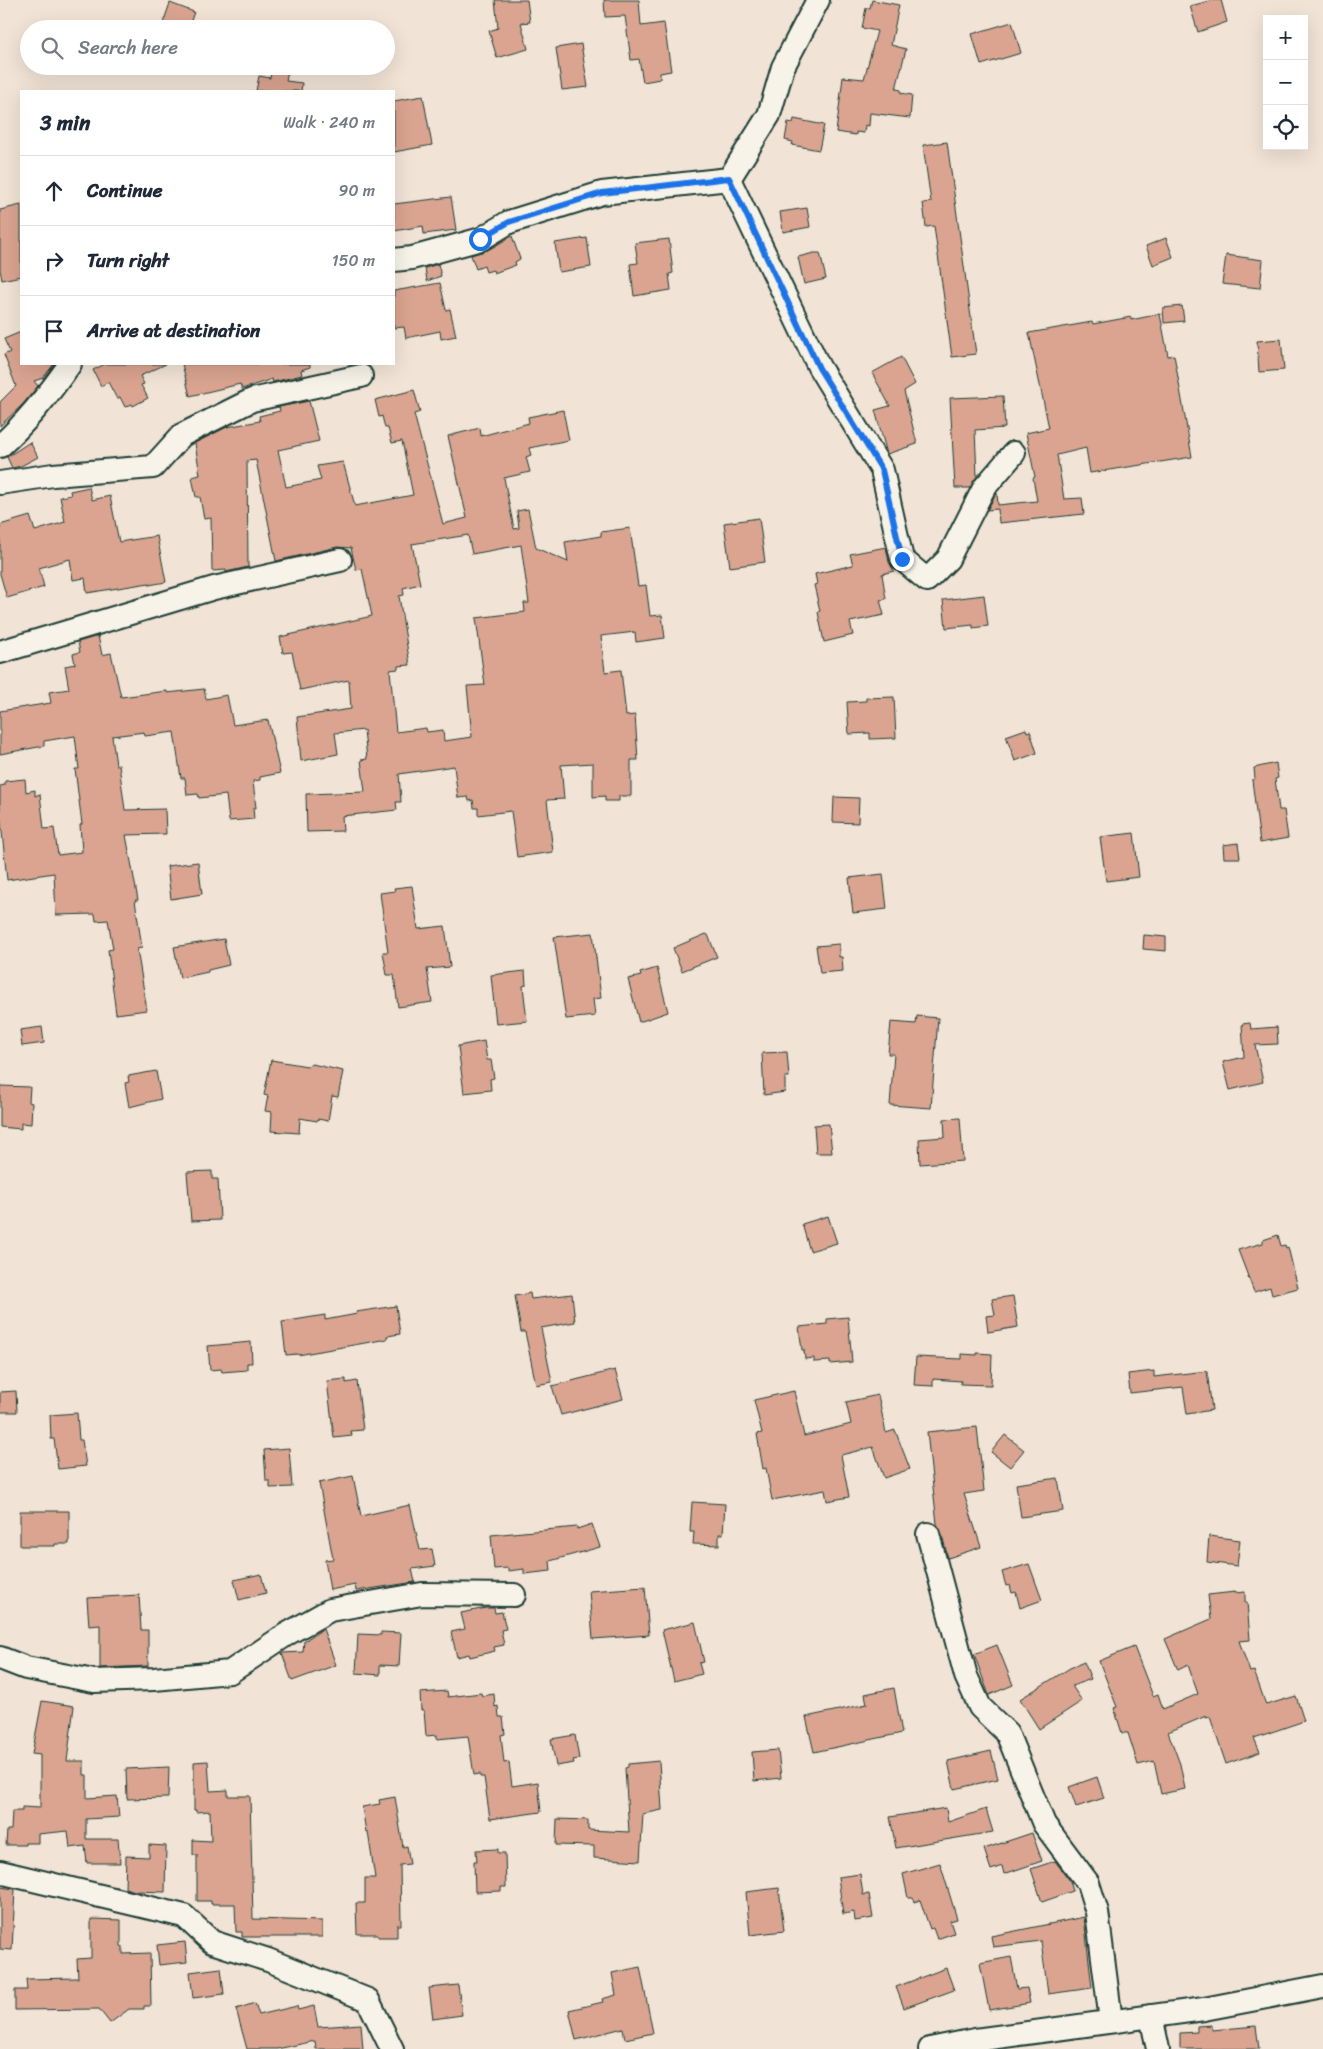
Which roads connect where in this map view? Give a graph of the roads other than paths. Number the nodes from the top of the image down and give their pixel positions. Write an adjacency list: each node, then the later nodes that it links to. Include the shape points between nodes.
1 (818, 0): 2 (street, via 783,66 770,115)
2 (729, 178): 3 (street, via 602,193 509,222 480,239); 7 (street, via 819,368 882,470 902,559 927,580 948,559 984,488)
3 (395, 260)
4 (69, 365): 6 (street, via 49,394)
5 (361, 376): 8 (street, via 252,400 182,435 153,467)
6 (0, 446)
7 (1014, 453)
8 (0, 483)
9 (340, 560): 10 (street, via 214,588)
10 (0, 652)
11 (928, 1534): 17 (street, via 966,1676 980,1707 1007,1733 1044,1824 1088,1883 1097,1912)
12 (514, 1595): 13 (street, via 422,1594 330,1610 230,1672 94,1681 26,1668)
13 (0, 1658)
14 (0, 1872): 18 (street, via 184,1916 212,1942 268,1960 368,2000)
15 (1323, 1986): 16 (street)
16 (1150, 2016): 17 (street); 20 (street)
17 (1111, 2021): 19 (street)
18 (392, 2049)
19 (930, 2049)
20 (1158, 2049)

